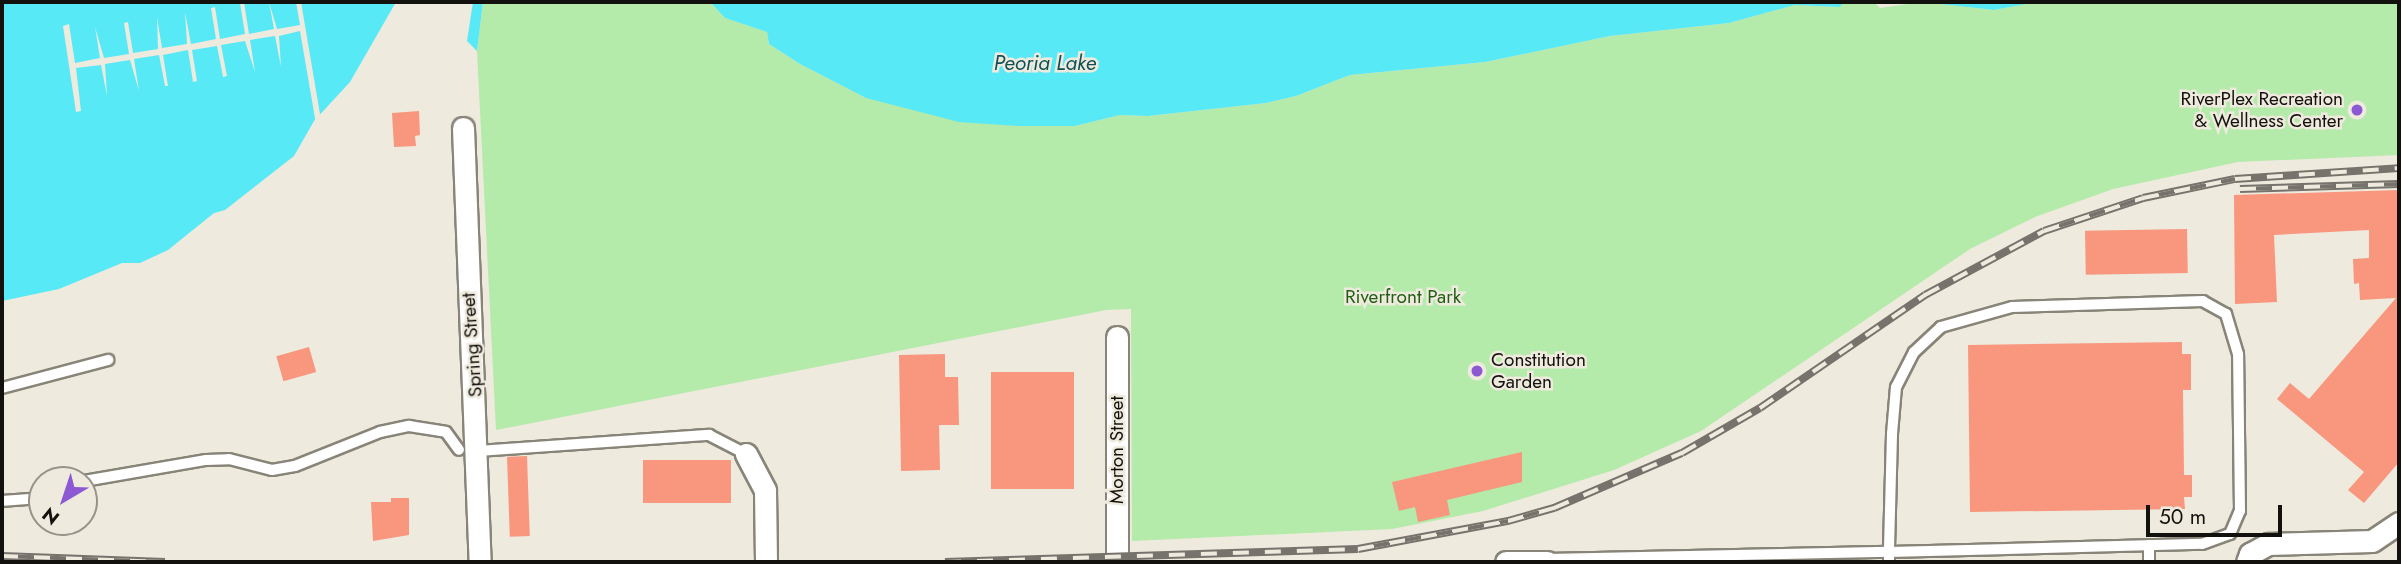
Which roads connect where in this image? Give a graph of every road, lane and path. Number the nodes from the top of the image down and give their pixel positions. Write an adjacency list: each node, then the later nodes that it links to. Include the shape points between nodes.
1 (463, 128): 5 (street, Spring Street)
2 (1117, 337): 18 (street, Morton Street)
3 (108, 360): 4 (lane)
4 (2, 388)
5 (469, 451): 6 (lane, via 709,435); 7 (lane, via 446,432 409,426 272,470 229,459 206,460); 16 (street, Spring Street)
6 (746, 454): 17 (street, via 765,490)
7 (98, 479)
8 (28, 499): 9 (lane)
9 (2, 501)
10 (2399, 523): 14 (street, via 2372,541 2268,544)
11 (2149, 545): 12 (lane); 13 (lane, via 2202,544 2230,534 2240,511 2238,354 2226,314 2203,301 2012,307 1941,327 1914,352 1896,387); 21 (lane)
12 (2027, 548): 13 (lane); 20 (lane)
13 (1889, 557): 15 (lane)
14 (2248, 558)
15 (1547, 561): 19 (street)
16 (480, 562)
17 (765, 562)
18 (1118, 562)
19 (1506, 562)
20 (2028, 562)
21 (2150, 562)

